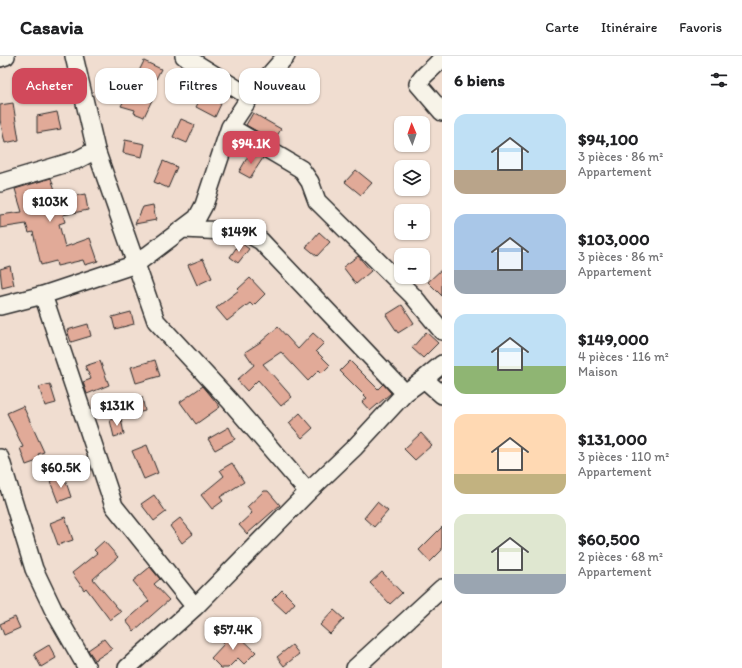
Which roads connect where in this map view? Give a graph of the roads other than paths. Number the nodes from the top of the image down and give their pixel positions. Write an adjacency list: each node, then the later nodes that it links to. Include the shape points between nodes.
1 (6, 56): 6 (street)
2 (74, 56): 12 (street)
3 (184, 56): 8 (street)
4 (286, 56): 7 (street)
5 (442, 57): 10 (street, via 440,62 420,78 418,84)
6 (0, 58)
7 (275, 68)
8 (239, 89)
9 (245, 104): 11 (street)
10 (442, 112)
11 (230, 127): 14 (street, via 204,205 197,218); 18 (street, via 301,169 310,182 317,201 412,296)
12 (96, 150): 13 (street, via 77,160); 15 (street)
13 (0, 183)
14 (184, 229): 15 (street); 21 (street, via 245,232 261,241)
15 (136, 264): 16 (street); 24 (street, via 156,321 230,400)
16 (43, 295): 17 (street); 26 (street, via 114,506)
17 (0, 306)
18 (442, 331)
19 (442, 364): 20 (street)
20 (424, 379): 21 (street); 22 (street)
21 (405, 392): 24 (street, via 355,447)
22 (442, 395)
23 (0, 458): 27 (street, via 34,569 53,609)
24 (308, 492): 26 (street)
25 (442, 588): 29 (street)
26 (195, 607): 28 (street)
27 (87, 668)
28 (127, 668)
29 (355, 668)

